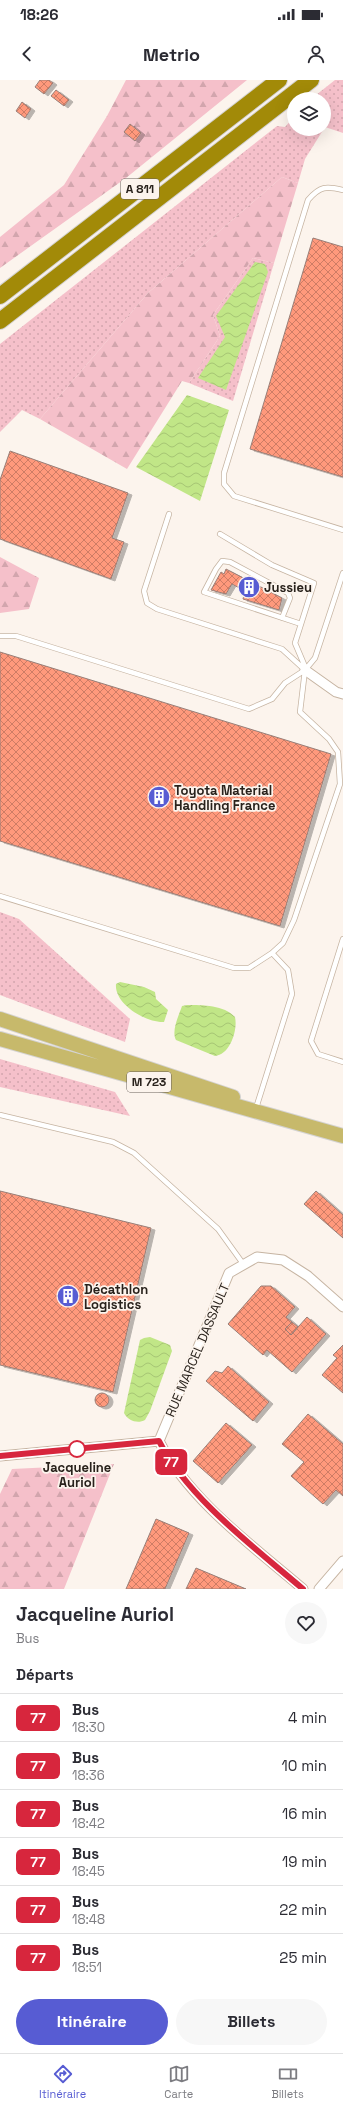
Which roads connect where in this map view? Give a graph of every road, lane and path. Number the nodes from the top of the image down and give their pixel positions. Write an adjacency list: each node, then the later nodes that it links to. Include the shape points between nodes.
1 (279, 80): 4 (highway, A 811)
2 (311, 80): 5 (highway, A 811)
3 (343, 190): 7 (lane, via 330,187 316,190 308,200 224,473 224,484 234,496)
4 (0, 296)
5 (0, 321)
6 (169, 514): 13 (lane, via 144,591 147,603 282,649)
7 (343, 530)
8 (220, 534): 11 (lane, via 272,565 314,583)
9 (343, 573): 13 (lane, via 318,652)
10 (282, 618): 10 (lane, via 204,592 216,568 222,562 230,562 288,593 290,598); 11 (lane)
11 (301, 624): 13 (lane, via 295,643)
12 (0, 636): 13 (lane, via 16,636 249,709 272,699 285,682)
13 (306, 669): 14 (street, via 336,692); 17 (lane, via 300,712 329,739 338,752 340,784 294,920 283,943)
14 (343, 694)
15 (0, 896): 17 (lane, via 234,968 249,968)
16 (343, 939): 20 (lane, via 311,1041 318,1054)
17 (272, 953): 21 (lane, via 288,970 292,994)
18 (0, 1019): 21 (main road, M 723)
19 (0, 1039): 23 (main road, M 723, via 248,1110)
20 (343, 1062)
21 (257, 1105): 23 (main road, M 723)
22 (0, 1115): 25 (lane, via 113,1142 134,1152 218,1229)
23 (299, 1122): 24 (main road, M 723)
24 (343, 1136)
25 (244, 1265): 26 (street, RUE MARCEL DASSAULT, via 257,1257 284,1260 308,1276); 27 (street, RUE MARCEL DASSAULT, via 229,1273)
26 (343, 1307)
27 (159, 1441): 28 (street); 30 (street, via 168,1459 214,1512)
28 (0, 1456)
29 (343, 1561): 31 (street)
30 (303, 1589)
31 (319, 1589)

